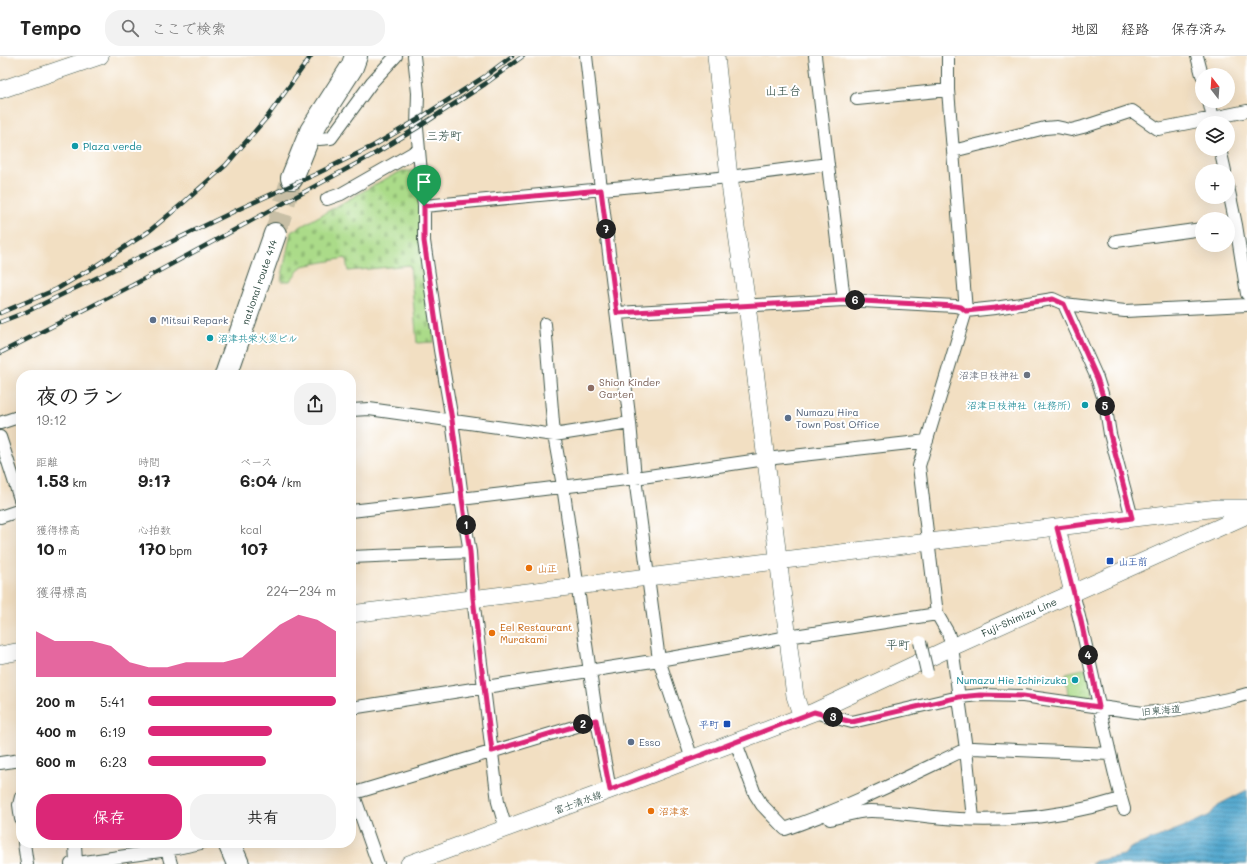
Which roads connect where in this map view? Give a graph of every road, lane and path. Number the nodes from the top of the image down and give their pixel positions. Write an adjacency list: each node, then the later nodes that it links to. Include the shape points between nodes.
1 (100, 56): 11 (street)
2 (356, 56): 22 (highway, via 352,67 312,131)
3 (396, 56): 17 (street, via 372,82 331,138)
4 (414, 56): 18 (street, via 418,92)
5 (586, 56): 23 (street)
6 (716, 56): 21 (street)
7 (815, 56): 20 (street)
8 (948, 56): 12 (street)
9 (1197, 56): 10 (street)
10 (1200, 68)
11 (0, 90)
12 (948, 90): 13 (street); 19 (street)
13 (857, 99)
14 (1247, 111): 15 (street)
15 (1230, 116)
16 (1195, 124): 19 (street, via 1158,129 1132,111 1071,130 1046,128)
17 (319, 139)
18 (418, 150): 24 (street, via 341,194); 25 (street)
19 (953, 151): 35 (street)
20 (828, 164): 21 (street); 31 (street)
21 (729, 177): 23 (street); 33 (street)
22 (292, 178)
23 (601, 190): 25 (street); 36 (street)
24 (327, 199)
25 (424, 206): 41 (street, via 424,241)
26 (1195, 230): 29 (street)
27 (276, 234): 38 (highway, national route 414)
28 (1235, 239): 30 (street)
29 (1116, 241)
30 (1247, 294)
31 (844, 300): 33 (street); 35 (street, via 955,306)
32 (1064, 304): 34 (street, via 1125,311); 35 (street, via 1053,299); 57 (street, via 1097,378 1105,403 1110,434)
33 (747, 305): 36 (street); 47 (street)
34 (1247, 305)
35 (966, 311): 46 (street)
36 (617, 313): 43 (street)
37 (545, 324): 44 (street)
38 (228, 370)
39 (356, 410): 41 (street, via 369,409)
40 (16, 418): 42 (street)
41 (452, 420): 44 (street); 51 (street)
42 (0, 423)
43 (630, 424): 44 (street); 48 (street)
44 (554, 435): 49 (street)
45 (0, 437): 50 (street)
46 (927, 440): 47 (street); 59 (street, via 919,466)
47 (766, 459): 48 (street); 62 (street)
48 (636, 478): 49 (street); 63 (street)
49 (564, 486): 51 (street); 64 (street)
50 (16, 487)
51 (462, 499): 53 (street); 60 (street)
52 (1247, 508): 57 (street, via 1218,508)
53 (356, 510)
54 (16, 512): 56 (street)
55 (1247, 515): 65 (street, Fuji-Shimizu Line)
56 (0, 517)
57 (1132, 518): 58 (street)
58 (1057, 528): 59 (street); 65 (street)
59 (929, 542): 62 (street); 68 (street)
60 (470, 552): 61 (street); 66 (street)
61 (356, 557)
62 (778, 561): 63 (street); 69 (street)
63 (649, 576): 64 (street); 74 (street)
64 (578, 585): 66 (street); 75 (street)
65 (1073, 593): 71 (street, Fuji-Shimizu Line); 81 (street)
66 (473, 598): 67 (street); 77 (street)
67 (356, 613)
68 (937, 614): 69 (street); 71 (street, via 948,633)
69 (788, 638): 74 (street); 82 (street, via 795,696)
70 (920, 642): 76 (street, bridge)
71 (952, 647): 79 (street); 82 (street, Fuji-Shimizu Line)
72 (16, 652): 73 (street)
73 (0, 654)
74 (659, 660): 75 (street); 88 (street)
75 (589, 671): 77 (street); 83 (street)
76 (927, 672)
77 (484, 688): 80 (street); 86 (street)
78 (1247, 694): 81 (street, 旧東海道, via 1169,711 1143,713)
79 (959, 697): 81 (street, 旧東海道, via 1023,696); 82 (street, 旧東海道, via 852,722); 85 (street)
80 (356, 707)
81 (1099, 707): 87 (street)
82 (808, 715): 84 (street, 富士清水線)
83 (596, 720): 86 (street); 92 (street)
84 (736, 743): 88 (street, 富士清水線); 95 (street, via 756,794 771,815 785,829)
85 (966, 749): 87 (street); 94 (street); 95 (street)
86 (492, 751): 91 (street); 96 (street, via 498,802)
87 (1110, 754): 94 (street, via 1122,804 1032,818)
88 (692, 759): 92 (street, 富士清水線)
89 (16, 761): 90 (street)
90 (0, 763)
91 (356, 790)
92 (610, 790): 96 (street, 富士清水線)
93 (356, 805): 106 (street)
94 (973, 819): 95 (street, via 872,811)
95 (809, 821)
96 (506, 829): 107 (street, 富士清水線)
97 (25, 848): 102 (street)
98 (75, 848): 103 (street)
99 (177, 848): 101 (street)
100 (231, 848): 105 (highway)
101 (167, 850): 103 (street); 104 (street)
102 (27, 864)
103 (74, 864)
104 (170, 864)
105 (238, 864)
106 (378, 864)
107 (409, 864)

